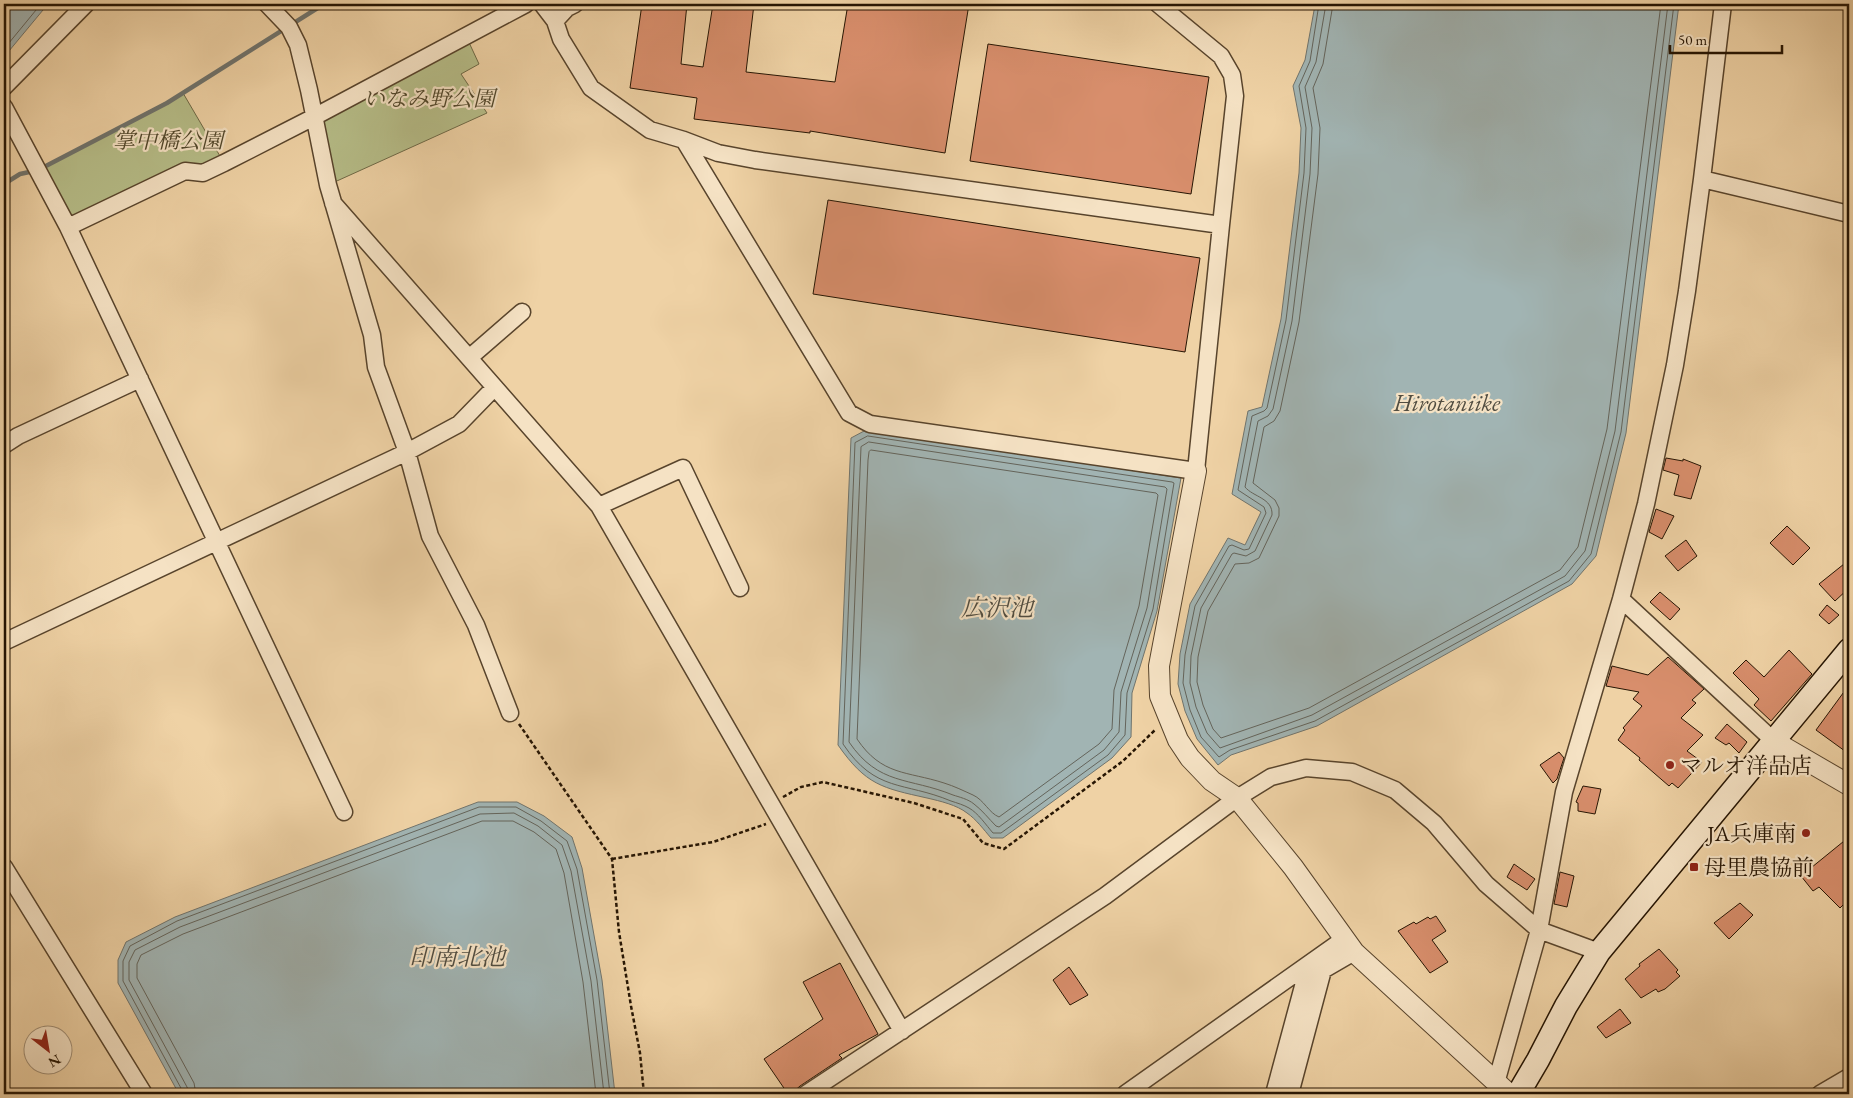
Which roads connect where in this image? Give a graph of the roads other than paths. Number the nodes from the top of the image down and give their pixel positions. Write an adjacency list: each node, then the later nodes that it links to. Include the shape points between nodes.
1 (86, 4): 9 (street)
2 (267, 4): 11 (street, via 289,27 298,44)
3 (526, 4): 11 (street)
4 (542, 4): 8 (street)
5 (575, 4): 8 (street)
6 (1158, 4): 16 (street, via 1221,56 1232,75 1235,96)
7 (1723, 4): 13 (street)
8 (555, 21): 12 (street, via 561,40 591,88 650,130)
9 (4, 87)
10 (4, 107): 17 (street)
11 (314, 117): 14 (street); 17 (street, via 203,173 185,170)
12 (684, 140): 16 (street, via 718,153 755,160); 24 (street, via 849,413 870,424)
13 (1702, 179): 15 (street); 28 (street, via 1675,364 1646,504)
14 (334, 203): 19 (street); 23 (street, via 372,336 376,367)
15 (1849, 214)
16 (1220, 225): 24 (street)
17 (68, 227): 20 (street)
18 (522, 312): 19 (street)
19 (469, 358): 21 (street)
20 (140, 379): 22 (street); 26 (street)
21 (494, 388): 23 (street, via 459,424); 25 (street)
22 (4, 445)
23 (407, 452): 26 (street); 31 (street, via 430,536 476,625)
24 (1196, 471): 34 (street, via 1159,666 1160,696 1190,758)
25 (599, 506): 27 (street, via 683,468); 41 (street)
26 (217, 540): 29 (street); 35 (street)
27 (740, 588)
28 (1621, 599): 32 (street); 37 (street, via 1564,792)
29 (4, 642)
30 (1849, 650): 32 (main road)
31 (510, 713)
32 (1775, 742): 33 (street); 39 (main road)
33 (1849, 785)
34 (1237, 798): 37 (street, via 1271,777 1306,768 1352,772 1395,790 1434,823 1486,884); 38 (street, via 1293,867); 41 (street, via 1105,896)
35 (344, 812)
36 (4, 868): 44 (street)
37 (1539, 930): 39 (street); 43 (street)
38 (1349, 946): 40 (street); 43 (street); 48 (street, via 1323,970)
39 (1599, 952): 49 (main road)
40 (1309, 964): 46 (street); 47 (street)
41 (902, 1031): 45 (street)
42 (1849, 1077): 50 (street)
43 (1503, 1089)
44 (144, 1094)
45 (806, 1094)
46 (1125, 1094)
47 (1274, 1094)
48 (1290, 1094)
49 (1518, 1094)
50 (1820, 1094)

